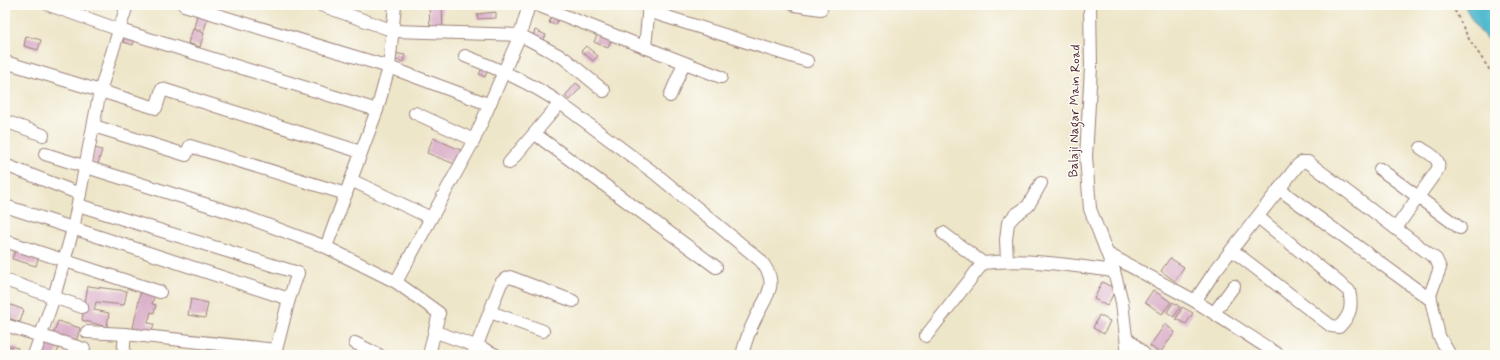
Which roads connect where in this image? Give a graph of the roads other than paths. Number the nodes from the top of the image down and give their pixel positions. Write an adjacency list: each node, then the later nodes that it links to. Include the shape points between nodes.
1 (49, 5): 12 (street)
2 (127, 5): 12 (street)
3 (184, 5): 20 (street)
4 (320, 5): 13 (street)
5 (395, 5): 13 (street)
6 (529, 5): 14 (street)
7 (537, 5): 15 (street)
8 (796, 5): 11 (street)
9 (1090, 5): 58 (street, Balaji Nagar Main Road, via 1091,67 1087,165 1090,209)
10 (649, 8): 15 (street); 17 (street)
11 (821, 9)
12 (120, 30): 23 (street); 28 (street)
13 (394, 31): 14 (street); 20 (street)
14 (520, 35): 21 (street); 24 (street, via 564,58)
15 (645, 48): 19 (street)
16 (465, 56): 21 (street)
17 (807, 61)
18 (5, 62): 23 (street)
19 (684, 63): 22 (street); 25 (street)
20 (389, 66): 26 (street); 28 (street)
21 (503, 71): 26 (street); 27 (street, via 545,93)
22 (721, 77)
23 (100, 91): 31 (street); 36 (street, via 156,108 162,88)
24 (604, 91)
25 (670, 96)
26 (488, 104): 34 (street)
27 (560, 104): 32 (street); 93 (street, via 657,175 760,260 768,270 768,296 750,330)
28 (377, 110): 36 (street)
29 (415, 113): 34 (street)
30 (5, 121): 33 (street)
31 (94, 126): 40 (street); 45 (street, via 186,155 190,146)
32 (535, 134): 38 (street); 62 (street)
33 (44, 135)
34 (474, 140): 50 (street)
35 (1421, 148): 46 (street, via 1438,159 1439,164)
36 (361, 152): 42 (street)
37 (45, 154): 40 (street)
38 (509, 162)
39 (5, 165): 47 (street)
40 (86, 168): 47 (street); 56 (street, via 246,217)
41 (1380, 169): 46 (street)
42 (351, 180): 45 (street); 50 (street)
43 (1041, 183): 60 (street, via 1028,206 1008,223)
44 (1279, 189): 49 (street); 51 (street, via 1298,165 1308,162); 70 (street)
45 (346, 194): 56 (street)
46 (1418, 196): 51 (street); 52 (street)
47 (79, 199): 53 (street); 69 (street, via 298,273)
48 (5, 206): 53 (street)
49 (1258, 217): 57 (street); 57 (street, via 1349,292 1352,301 1346,320 1339,327 1331,326)
50 (431, 218): 65 (street)
51 (1396, 228): 70 (street, via 1438,263 1440,268 1430,295)
52 (1460, 228)
53 (73, 229): 59 (street); 69 (street)
54 (943, 232): 61 (street)
55 (5, 241): 59 (street)
56 (326, 247): 65 (street)
57 (1232, 250): 72 (street)
58 (1108, 254): 63 (street, Balaji Nagar Main Road); 72 (street)
59 (63, 260): 67 (street); 68 (street)
60 (1007, 260): 61 (street); 63 (street)
61 (983, 263): 81 (street)
62 (716, 267)
63 (1114, 271): 83 (street, Balaji Nagar Main Road)
64 (5, 280): 68 (street)
65 (396, 282): 79 (street, via 439,313)
66 (1234, 286): 75 (street)
67 (160, 292)
68 (54, 297): 73 (street); 82 (street)
69 (289, 299): 87 (street)
70 (1431, 300): 97 (street, via 1439,336)
71 (573, 301): 74 (street, via 510,277 500,282)
72 (1195, 301): 75 (street)
73 (82, 307)
74 (490, 312): 77 (street); 86 (street)
75 (1214, 313): 96 (street)
76 (5, 325): 82 (street)
77 (543, 331)
78 (87, 332): 80 (street)
79 (436, 332): 86 (street); 91 (street)
80 (125, 334): 87 (street); 89 (street)
81 (926, 336)
82 (40, 337): 85 (street); 88 (street)
83 (1127, 338): 94 (street, Balaji Nagar Main Road); 95 (street)
84 (355, 344): 90 (street)
85 (84, 349)
86 (475, 351): 92 (street)
87 (276, 352)
88 (34, 355)
89 (124, 355)
90 (379, 355)
91 (429, 355)
92 (496, 355)
93 (742, 355)
94 (1128, 355)
95 (1145, 355)
96 (1279, 355)
97 (1450, 355)

